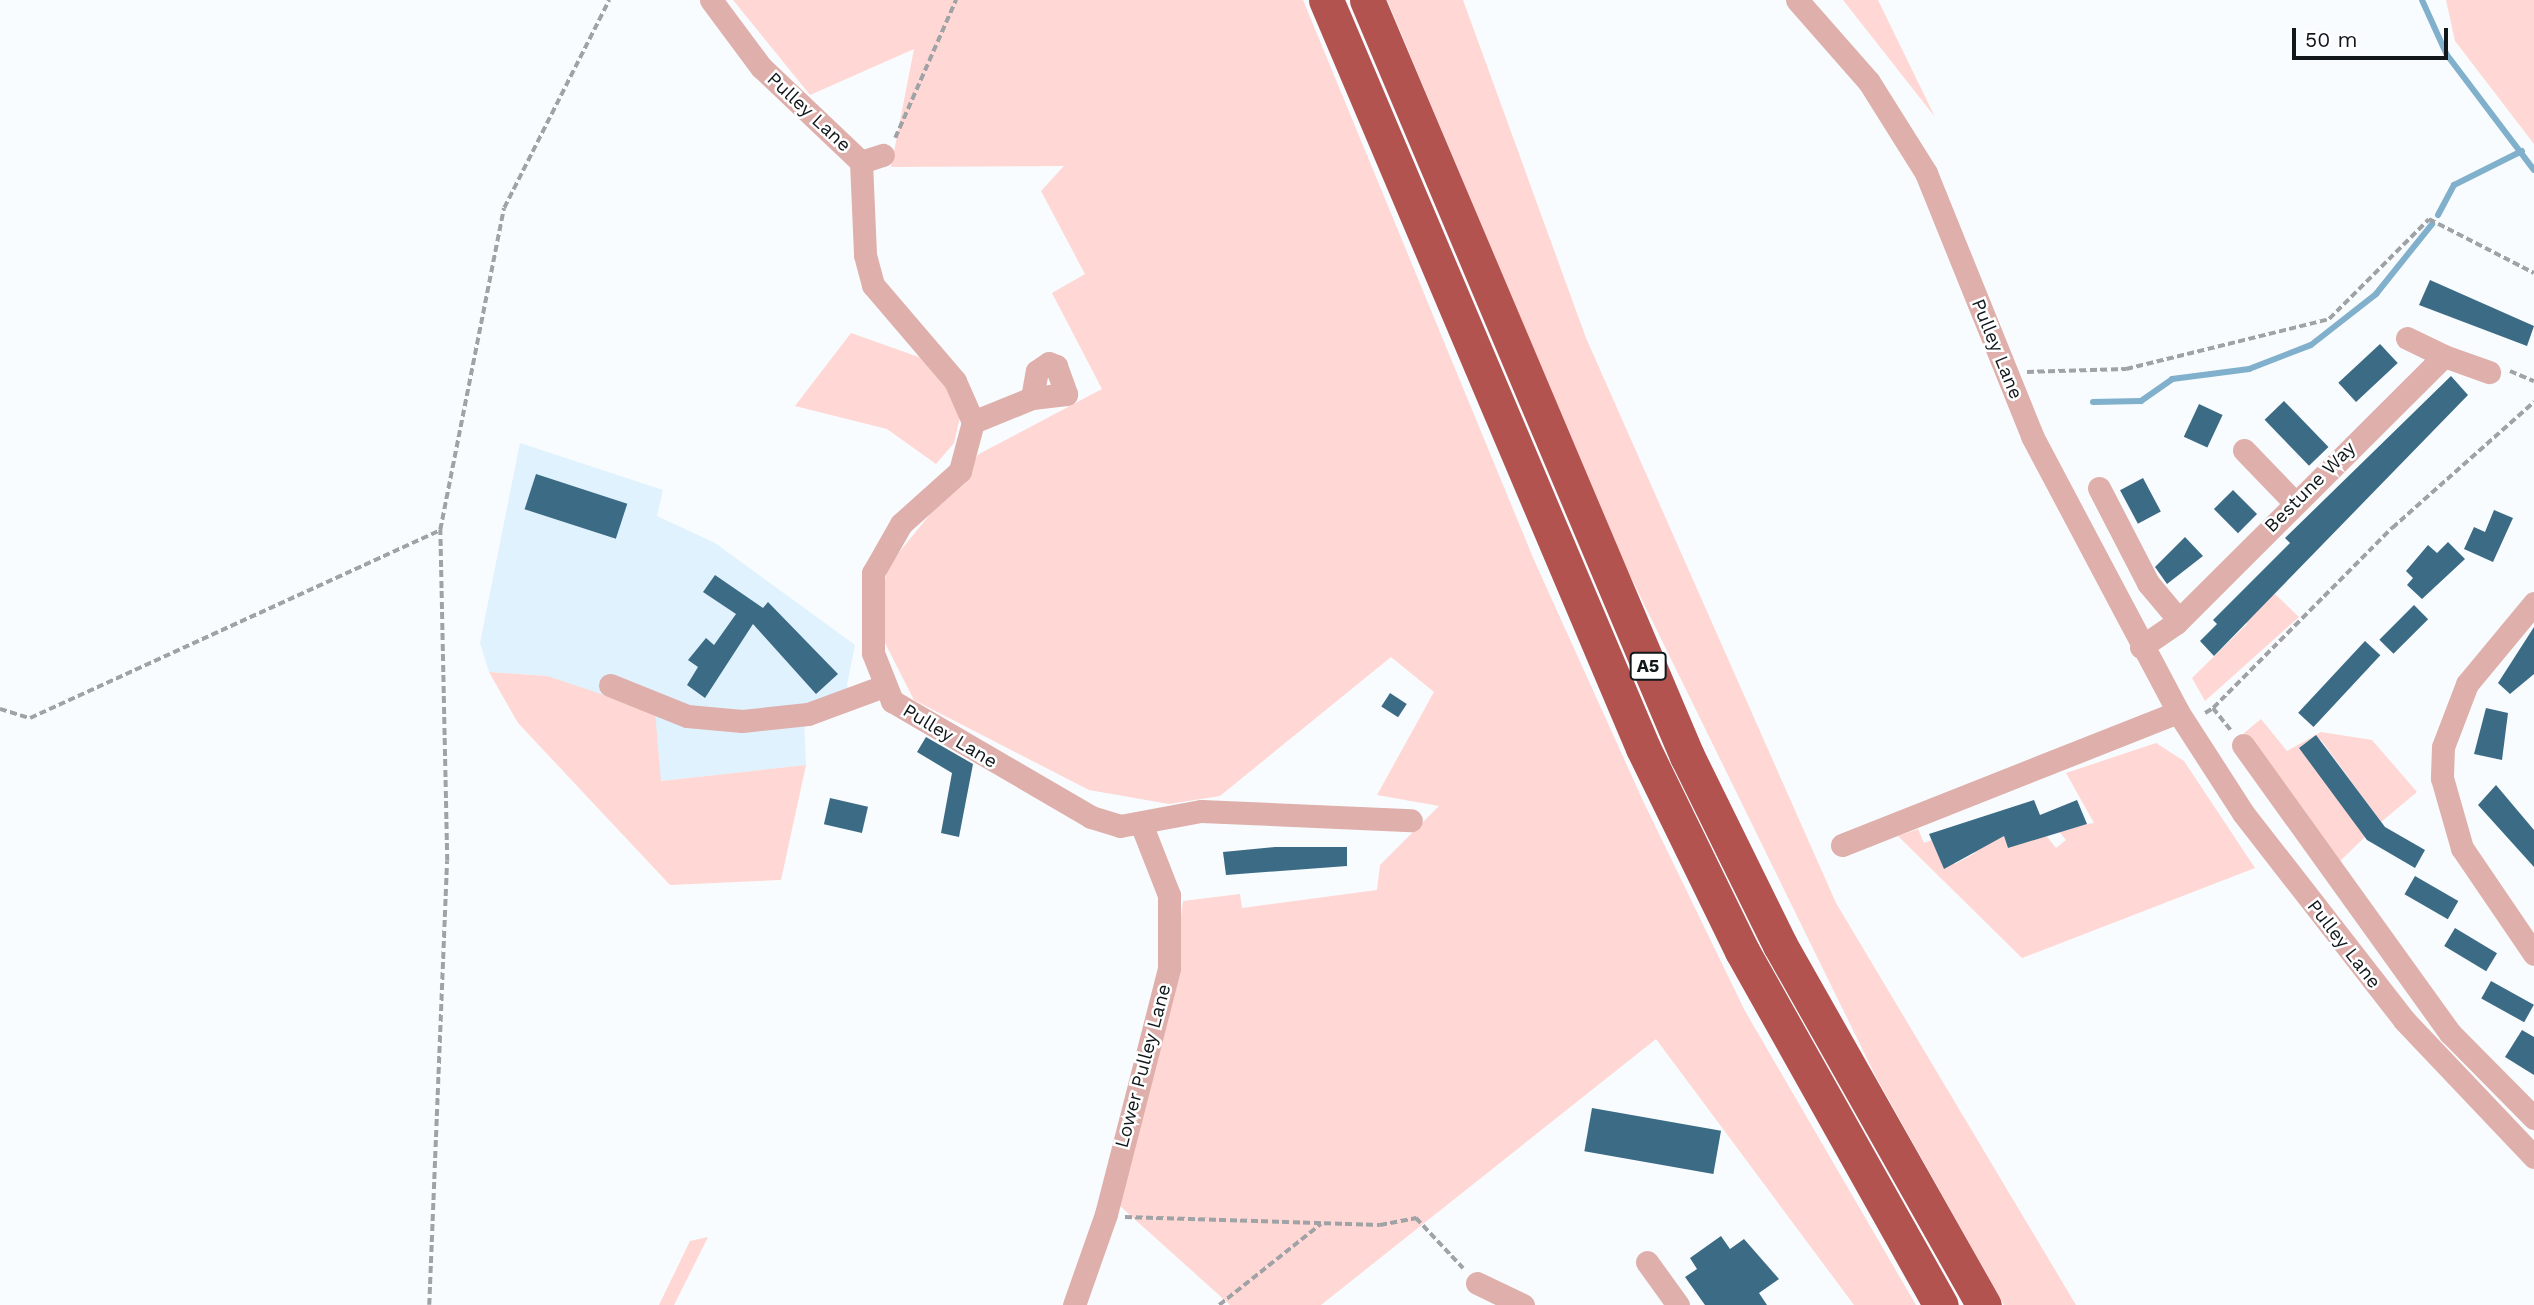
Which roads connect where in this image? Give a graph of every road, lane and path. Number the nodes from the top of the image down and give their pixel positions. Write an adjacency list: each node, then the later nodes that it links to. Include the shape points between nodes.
1 (609, 0): 20 (path, via 504,208)
2 (711, 0): 7 (street, Pulley Lane, via 761,68)
3 (956, 0): 7 (path)
4 (1326, 0): 45 (highway, A5, via 1643,748 1742,951)
5 (1367, 0): 46 (highway, A5, via 1687,756 1780,945)
6 (1797, 0): 12 (street, Pulley Lane, via 1870,82 1926,173)
7 (872, 159): 16 (street, Pulley Lane, via 865,256 873,285 955,380)
8 (2534, 273): 12 (path, via 2429,219 2329,319 2126,369 2038,369)
9 (2407, 338): 10 (street)
10 (2444, 356): 11 (street); 19 (street, Bestune Way)
11 (2496, 370): 13 (path)
12 (2009, 378): 23 (street, Pulley Lane)
13 (2534, 381)
14 (1032, 398): 16 (street)
15 (2534, 402): 26 (path, via 2392,528)
16 (974, 422): 25 (street, Pulley Lane, via 960,471 901,524 873,573 873,653)
17 (2244, 450): 19 (street)
18 (2099, 488): 22 (street, via 2148,583)
19 (2294, 502): 22 (street, Bestune Way)
20 (440, 530): 27 (path, via 30,718); 40 (path, via 447,861)
21 (2534, 603): 33 (street, via 2467,684 2443,747 2447,808 2462,848)
22 (2179, 620): 23 (street, Bestune Way)
23 (2141, 647): 28 (street, Pulley Lane)
24 (610, 685): 25 (street, via 687,716 742,721 808,713)
25 (881, 687): 31 (street, Pulley Lane, via 905,713 1091,817)
26 (2213, 708): 28 (path); 29 (path)
27 (0, 709)
28 (2182, 718): 32 (street); 35 (street, Pulley Lane, via 2243,813 2404,1020)
29 (2243, 745): 34 (street, via 2450,1033)
30 (1411, 820): 31 (street, Pulley Lane, via 1201,811)
31 (1142, 826): 36 (street, Lower Pulley Lane, via 1169,895 1174,932)
32 (1842, 845)
33 (2534, 954)
34 (2534, 1118)
35 (2534, 1157)
36 (1106, 1214): 37 (path, via 1175,1223); 41 (street, Lower Pulley Lane)
37 (1321, 1224): 39 (path, via 1416,1218); 42 (path)
38 (1647, 1262): 44 (street)
39 (1477, 1283): 43 (street)
40 (429, 1305)
41 (1074, 1305)
42 (1219, 1305)
43 (1523, 1305)
44 (1678, 1305)
45 (1941, 1305)
46 (1984, 1305)

